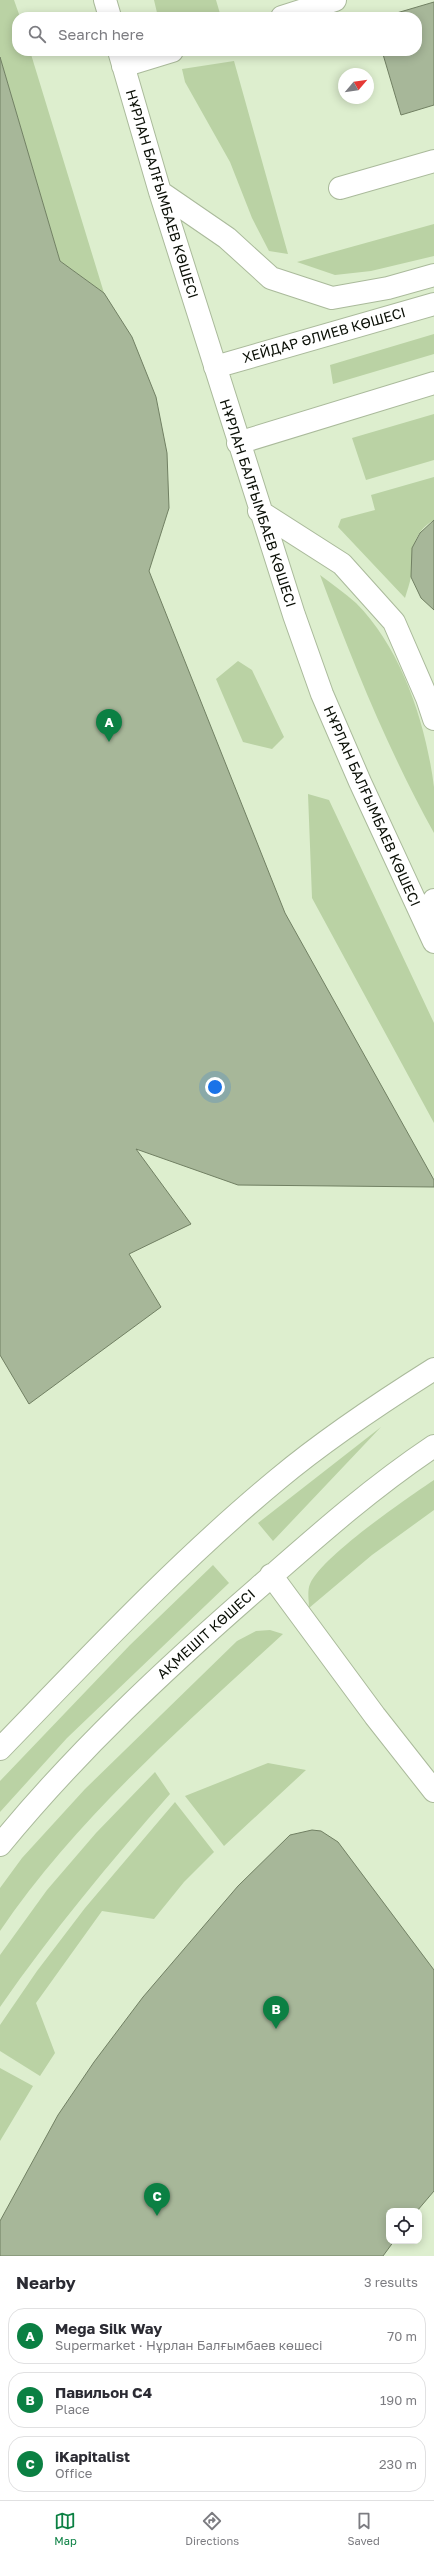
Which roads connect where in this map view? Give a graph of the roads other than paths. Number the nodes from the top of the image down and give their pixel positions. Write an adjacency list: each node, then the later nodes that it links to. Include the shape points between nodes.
1 (105, 0): 3 (street)
2 (335, 0): 4 (street)
3 (109, 12)
4 (298, 12)
5 (136, 56): 6 (street)
6 (121, 58): 9 (street, НҰРЛАН БАЛҒЫМБАЕВ КӨШЕСІ)
7 (434, 161): 8 (street)
8 (340, 188)
9 (160, 192): 10 (street, via 227,238 271,278 332,298 388,288); 12 (street, НҰРЛАН БАЛҒЫМБАЕВ КӨШЕСІ)
10 (434, 275)
11 (434, 304): 12 (street, ХЕЙДАР ӘЛИЕВ КӨШЕСІ)
12 (215, 367): 14 (street, НҰРЛАН БАЛҒЫМБАЕВ КӨШЕСІ)
13 (434, 383): 14 (street)
14 (238, 443): 15 (street, НҰРЛАН БАЛҒЫМБАЕВ КӨШЕСІ)
15 (259, 511): 16 (street, via 342,564 394,622 428,698); 18 (street, НҰРЛАН БАЛҒЫМБАЕВ КӨШЕСІ, via 322,694 390,850)
16 (434, 719)
17 (434, 900): 18 (street)
18 (424, 920): 19 (street, НҰРЛАН БАЛҒЫМБАЕВ КӨШЕСІ)
19 (434, 942)
20 (434, 1369): 23 (street, via 331,1437 250,1504 120,1628)
21 (434, 1446): 22 (street, АҚМЕШІТ КӨШЕСІ, via 368,1494)
22 (271, 1575): 24 (street); 25 (street, АҚМЕШІТ КӨШЕСІ, via 137,1697 77,1758)
23 (0, 1749)
24 (434, 1791)
25 (0, 1845)

